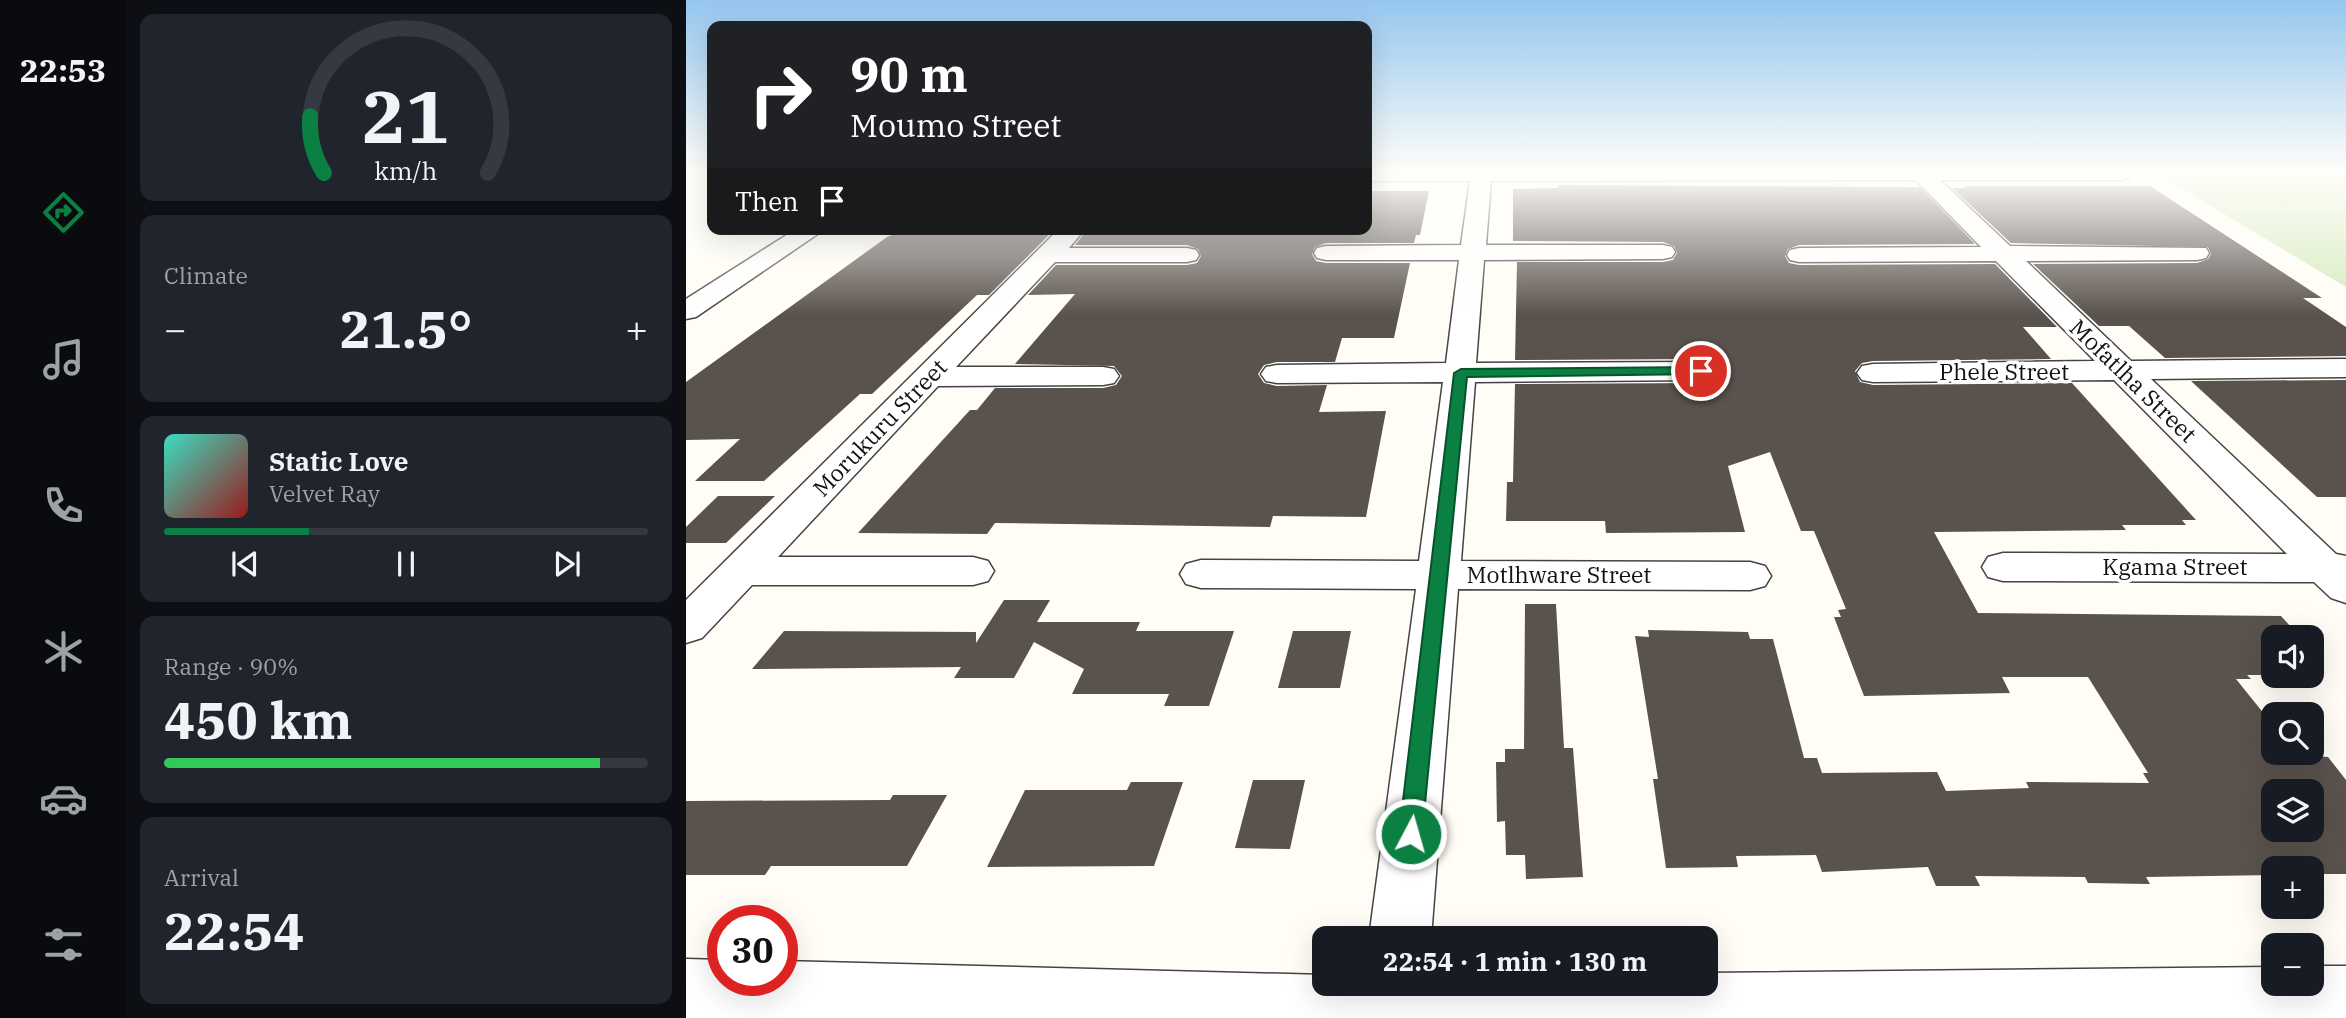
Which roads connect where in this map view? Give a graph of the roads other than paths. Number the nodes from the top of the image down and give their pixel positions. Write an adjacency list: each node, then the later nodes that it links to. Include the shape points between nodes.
1 (1476, 220): 6 (street)
2 (1967, 220): 12 (street, Mofatlha Street)
3 (804, 235): 13 (street)
4 (1067, 235): 9 (street, Morukuru Street)
5 (1326, 253): 6 (street)
6 (1473, 253): 7 (street); 17 (street)
7 (1663, 253)
8 (2197, 253): 12 (street)
9 (1048, 255): 10 (street); 21 (street, Morukuru Street)
10 (1187, 255)
11 (1798, 255): 12 (street)
12 (2004, 255): 16 (street, Mofatlha Street)
13 (686, 311)
14 (2346, 368): 16 (street, Phele Street)
15 (1701, 371): 17 (street)
16 (2124, 372): 18 (street, Phele Street); 27 (street, Mofatlha Street)
17 (1461, 373): 19 (street); 26 (street)
18 (1873, 373)
19 (1277, 374)
20 (1102, 376): 21 (street)
21 (930, 377): 23 (street, Morukuru Street)
22 (2003, 567): 27 (street, Kgama Street)
23 (741, 571): 24 (street); 29 (street, Morukuru Street)
24 (973, 571)
25 (1200, 575): 26 (street, Motlhware Street)
26 (1438, 575): 28 (street, Motlhware Street); 30 (street)
27 (2339, 575)
28 (1750, 576)
29 (686, 627)
30 (1401, 926)
31 (686, 991): 33 (street)
32 (2346, 998): 33 (street)
33 (1393, 1004)

